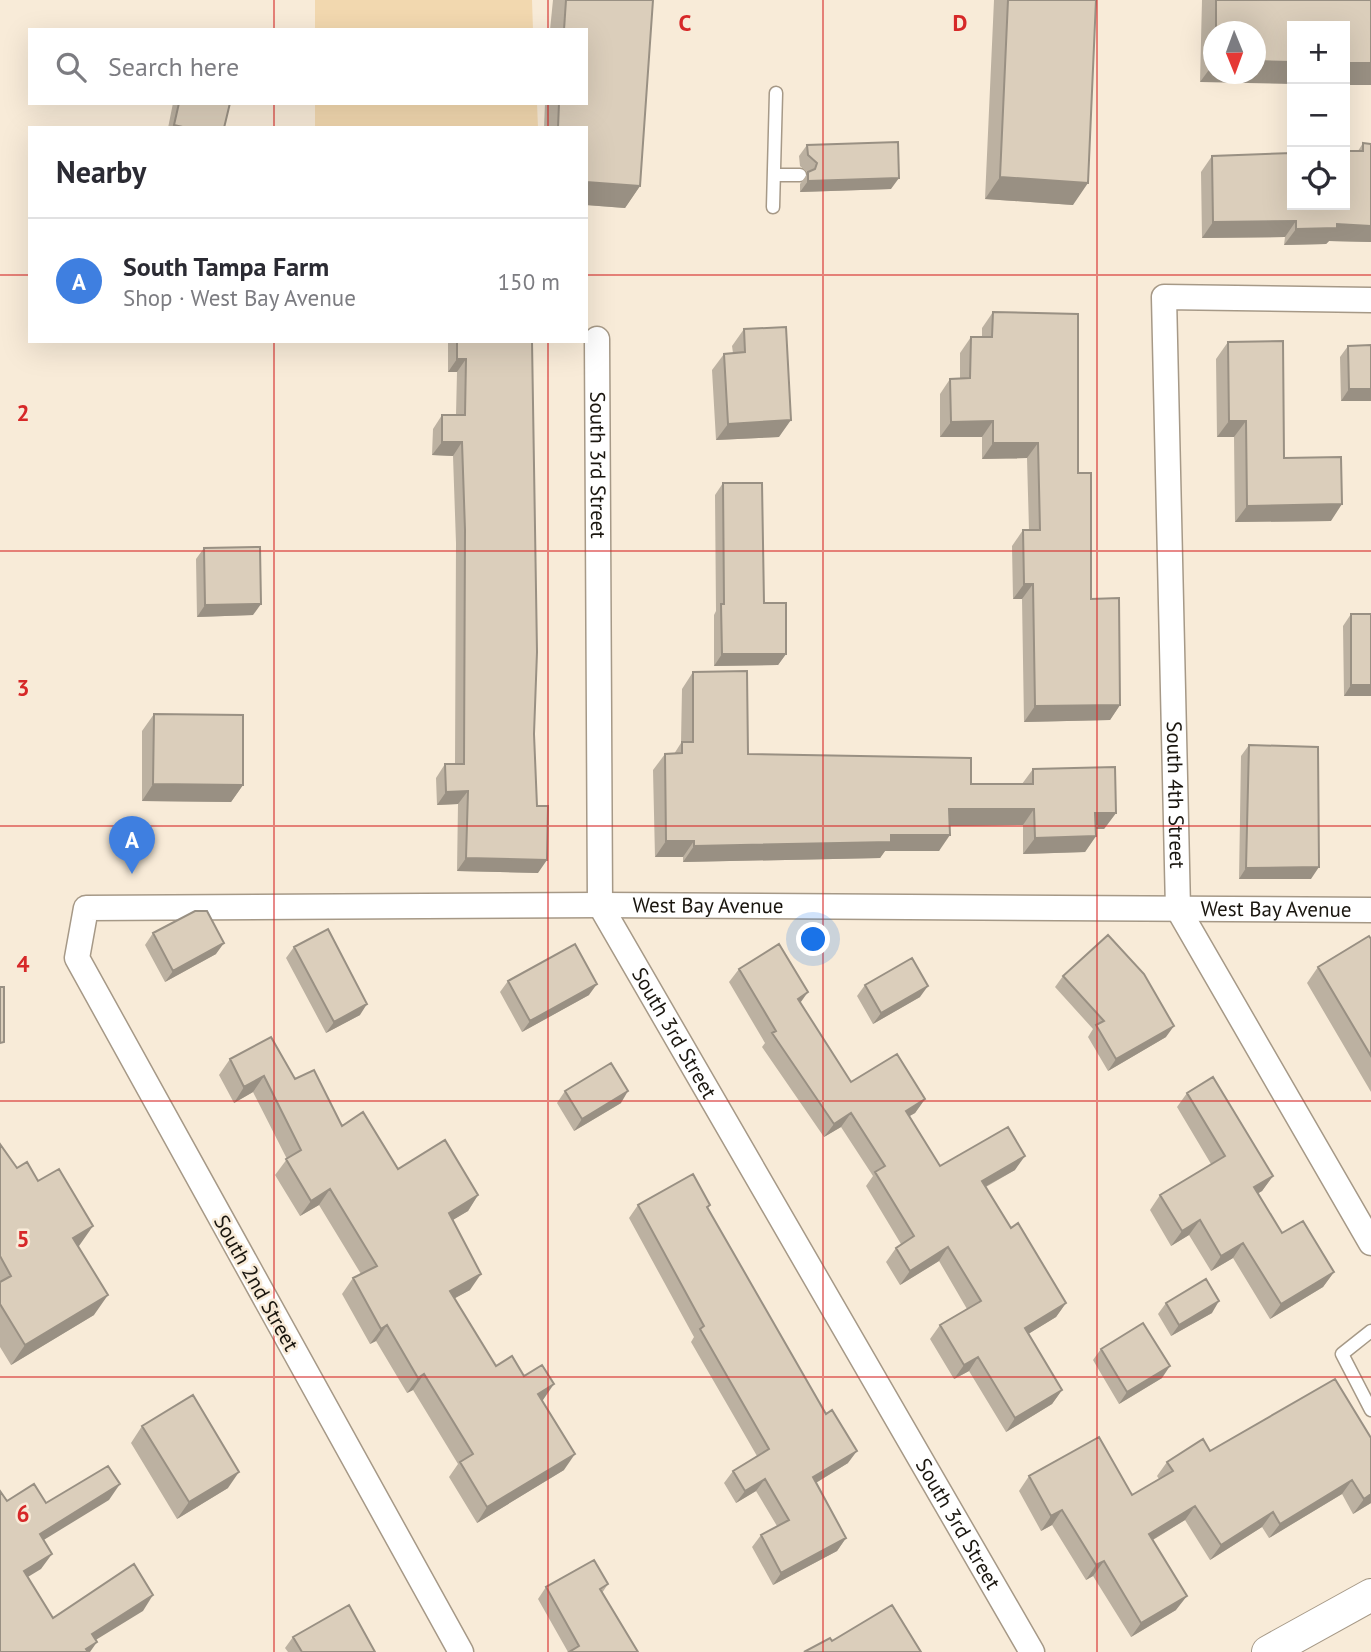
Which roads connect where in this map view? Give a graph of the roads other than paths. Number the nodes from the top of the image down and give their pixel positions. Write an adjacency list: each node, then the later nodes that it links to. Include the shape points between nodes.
1 (776, 93): 2 (lane)
2 (774, 175): 3 (lane); 4 (lane)
3 (800, 175)
4 (773, 207)
5 (1371, 300): 9 (street, South 4th Street, via 1164,297)
6 (597, 339): 7 (street, South 3rd Street)
7 (600, 905): 8 (street, West Bay Avenue); 9 (street, West Bay Avenue); 16 (street, South 3rd Street)
8 (86, 908): 15 (street, South 2nd Street, via 76,958)
9 (1178, 909): 10 (street, West Bay Avenue); 11 (street, South 4th Street)
10 (1371, 911)
11 (1371, 1243)
12 (1371, 1331): 13 (lane, via 1342,1354)
13 (1371, 1410)
14 (1371, 1595): 17 (street)
15 (461, 1652)
16 (1032, 1652)
17 (1268, 1652)

